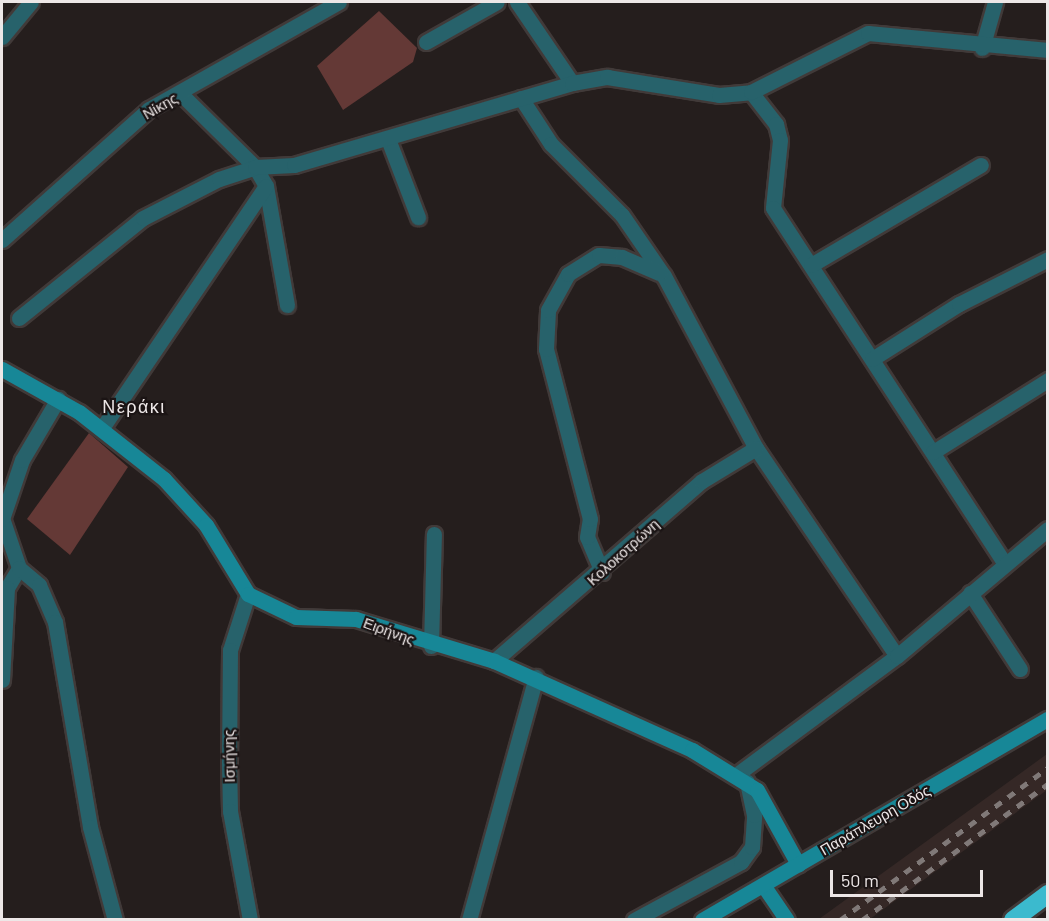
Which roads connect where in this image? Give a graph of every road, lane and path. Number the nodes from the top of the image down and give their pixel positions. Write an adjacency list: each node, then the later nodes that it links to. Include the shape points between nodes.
1 (31, 2): 6 (street)
2 (339, 2): 12 (street, Νίκης)
3 (497, 2): 7 (street)
4 (517, 2): 10 (street)
5 (995, 2): 8 (street)
6 (2, 37)
7 (426, 42)
8 (982, 48): 9 (street); 11 (street, via 896,32 868,33)
9 (1047, 50)
10 (572, 83): 11 (street, via 607,77 719,95); 13 (street)
11 (751, 92): 21 (street, via 776,124 780,140 773,208)
12 (182, 94): 16 (street); 19 (street, Νίκης, via 149,109)
13 (522, 99): 14 (street); 22 (street, via 559,152 622,216)
14 (388, 139): 16 (street, via 294,165); 18 (street)
15 (981, 165): 21 (street)
16 (255, 167): 17 (street); 24 (street, via 142,218)
17 (266, 186): 23 (street); 29 (street)
18 (418, 217)
19 (2, 240)
20 (1047, 259): 25 (street, via 959,304)
21 (811, 265): 25 (street)
22 (664, 276): 30 (street); 37 (street, via 643,264 599,255 568,274 548,310 546,349 590,519 587,537)
23 (287, 305)
24 (19, 318)
25 (872, 359): 31 (street)
26 (2, 369): 28 (street)
27 (1047, 380): 31 (street)
28 (58, 399): 29 (street); 32 (street, via 22,460)
29 (102, 428): 40 (street, via 189,504)
30 (756, 448): 37 (street, Κολοκοτρώνη, via 702,481); 42 (street)
31 (933, 452): 35 (street)
32 (2, 518): 36 (street)
33 (1047, 529): 35 (street)
34 (434, 534): 41 (street)
35 (1005, 564): 39 (street)
36 (19, 568): 38 (street); 53 (street, via 39,585 54,622 90,827)
37 (602, 572): 43 (street, Κολοκοτρώνη)
38 (4, 591): 46 (street)
39 (970, 592): 42 (street); 44 (street)
40 (248, 594): 41 (street, Ειρήνης, via 296,617 356,619); 52 (street, Ισμήνης, via 230,650 229,762 230,811)
41 (431, 646): 43 (street, Ειρήνης)
42 (897, 656): 48 (street)
43 (494, 661): 45 (street, Ειρήνης)
44 (1020, 669)
45 (536, 677): 48 (street, Ειρήνης); 54 (street)
46 (2, 680)
47 (1047, 719): 49 (street, Παράπλευρη Οδός)
48 (741, 778): 49 (street, Ειρήνης, via 763,798); 55 (street, via 754,815 752,847 741,862)
49 (798, 864): 50 (street, Παράπλευρη Οδός)
50 (763, 885): 56 (street, Παράπλευρη Οδός); 57 (street)
51 (1047, 894): 58 (highway)
52 (247, 919)
53 (115, 920)
54 (469, 920)
55 (634, 920)
56 (702, 920)
57 (787, 920)
58 (1013, 920)

